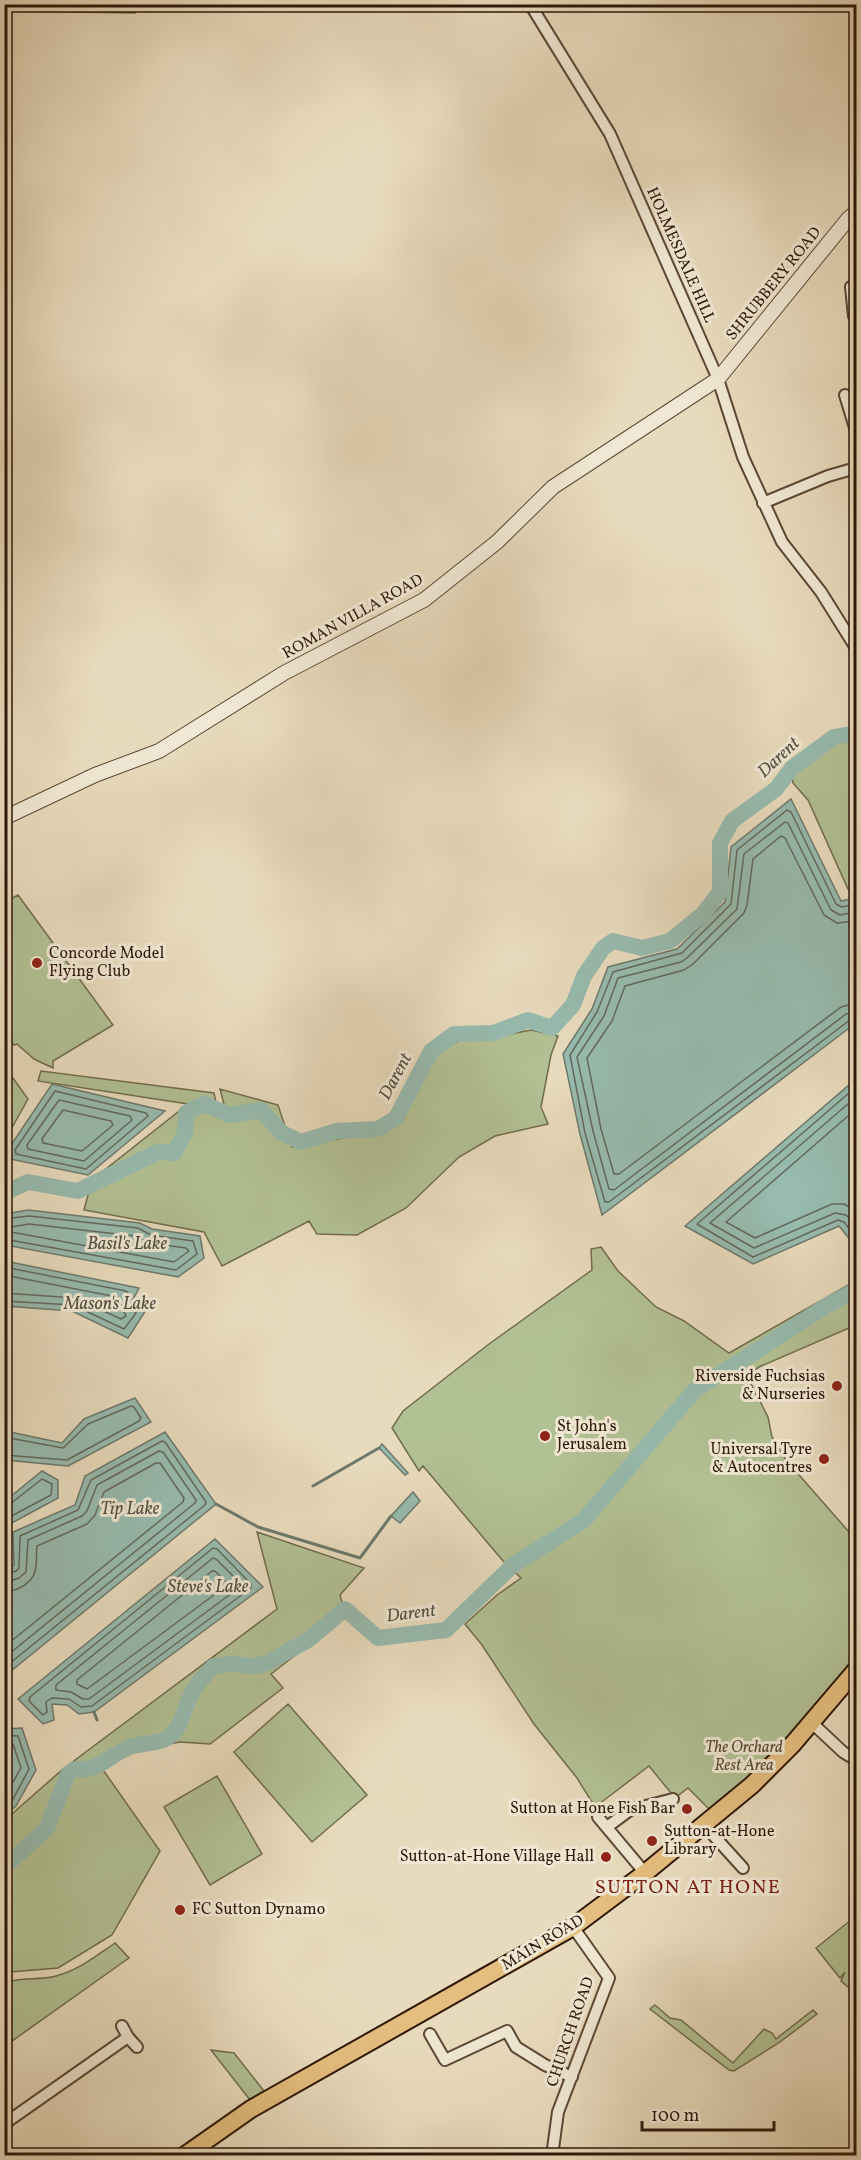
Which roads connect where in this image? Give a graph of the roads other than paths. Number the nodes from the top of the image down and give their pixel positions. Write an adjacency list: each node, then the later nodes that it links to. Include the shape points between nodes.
1 (530, 4): 5 (street, HOLMESDALE HILL, via 610,134)
2 (856, 212): 5 (street, SHRUBBERY ROAD)
3 (856, 285): 4 (street, via 851,287)
4 (854, 316)
5 (718, 379): 9 (street, HOLMESDALE HILL, via 743,457); 11 (street, ROMAN VILLA ROAD, via 553,488 496,542 424,600 284,673 159,751 94,775)
6 (845, 395): 7 (street)
7 (856, 431)
8 (856, 468): 9 (street)
9 (763, 503): 10 (street, HOLMESDALE HILL, via 782,542 821,592)
10 (856, 648)
11 (4, 818)
12 (856, 1670): 13 (main road, MAIN ROAD)
13 (811, 1722): 14 (street); 17 (main road, MAIN ROAD, via 753,1785)
14 (856, 1760)
15 (673, 1799): 18 (street, via 630,1810)
16 (598, 1817): 18 (street)
17 (705, 1826): 19 (street); 20 (main road, MAIN ROAD)
18 (607, 1827): 20 (street)
19 (743, 1868)
20 (645, 1873): 21 (main road, MAIN ROAD)
21 (573, 1927): 26 (street, CHURCH ROAD, via 609,1978); 28 (main road, MAIN ROAD, via 251,2109)
22 (122, 2026): 24 (street)
23 (430, 2034): 26 (street, via 444,2060 507,2031 516,2047)
24 (128, 2037): 25 (street); 27 (street)
25 (136, 2047)
26 (572, 2077): 29 (street, CHURCH ROAD, via 558,2112)
27 (4, 2124)
28 (184, 2156)
29 (552, 2156)

